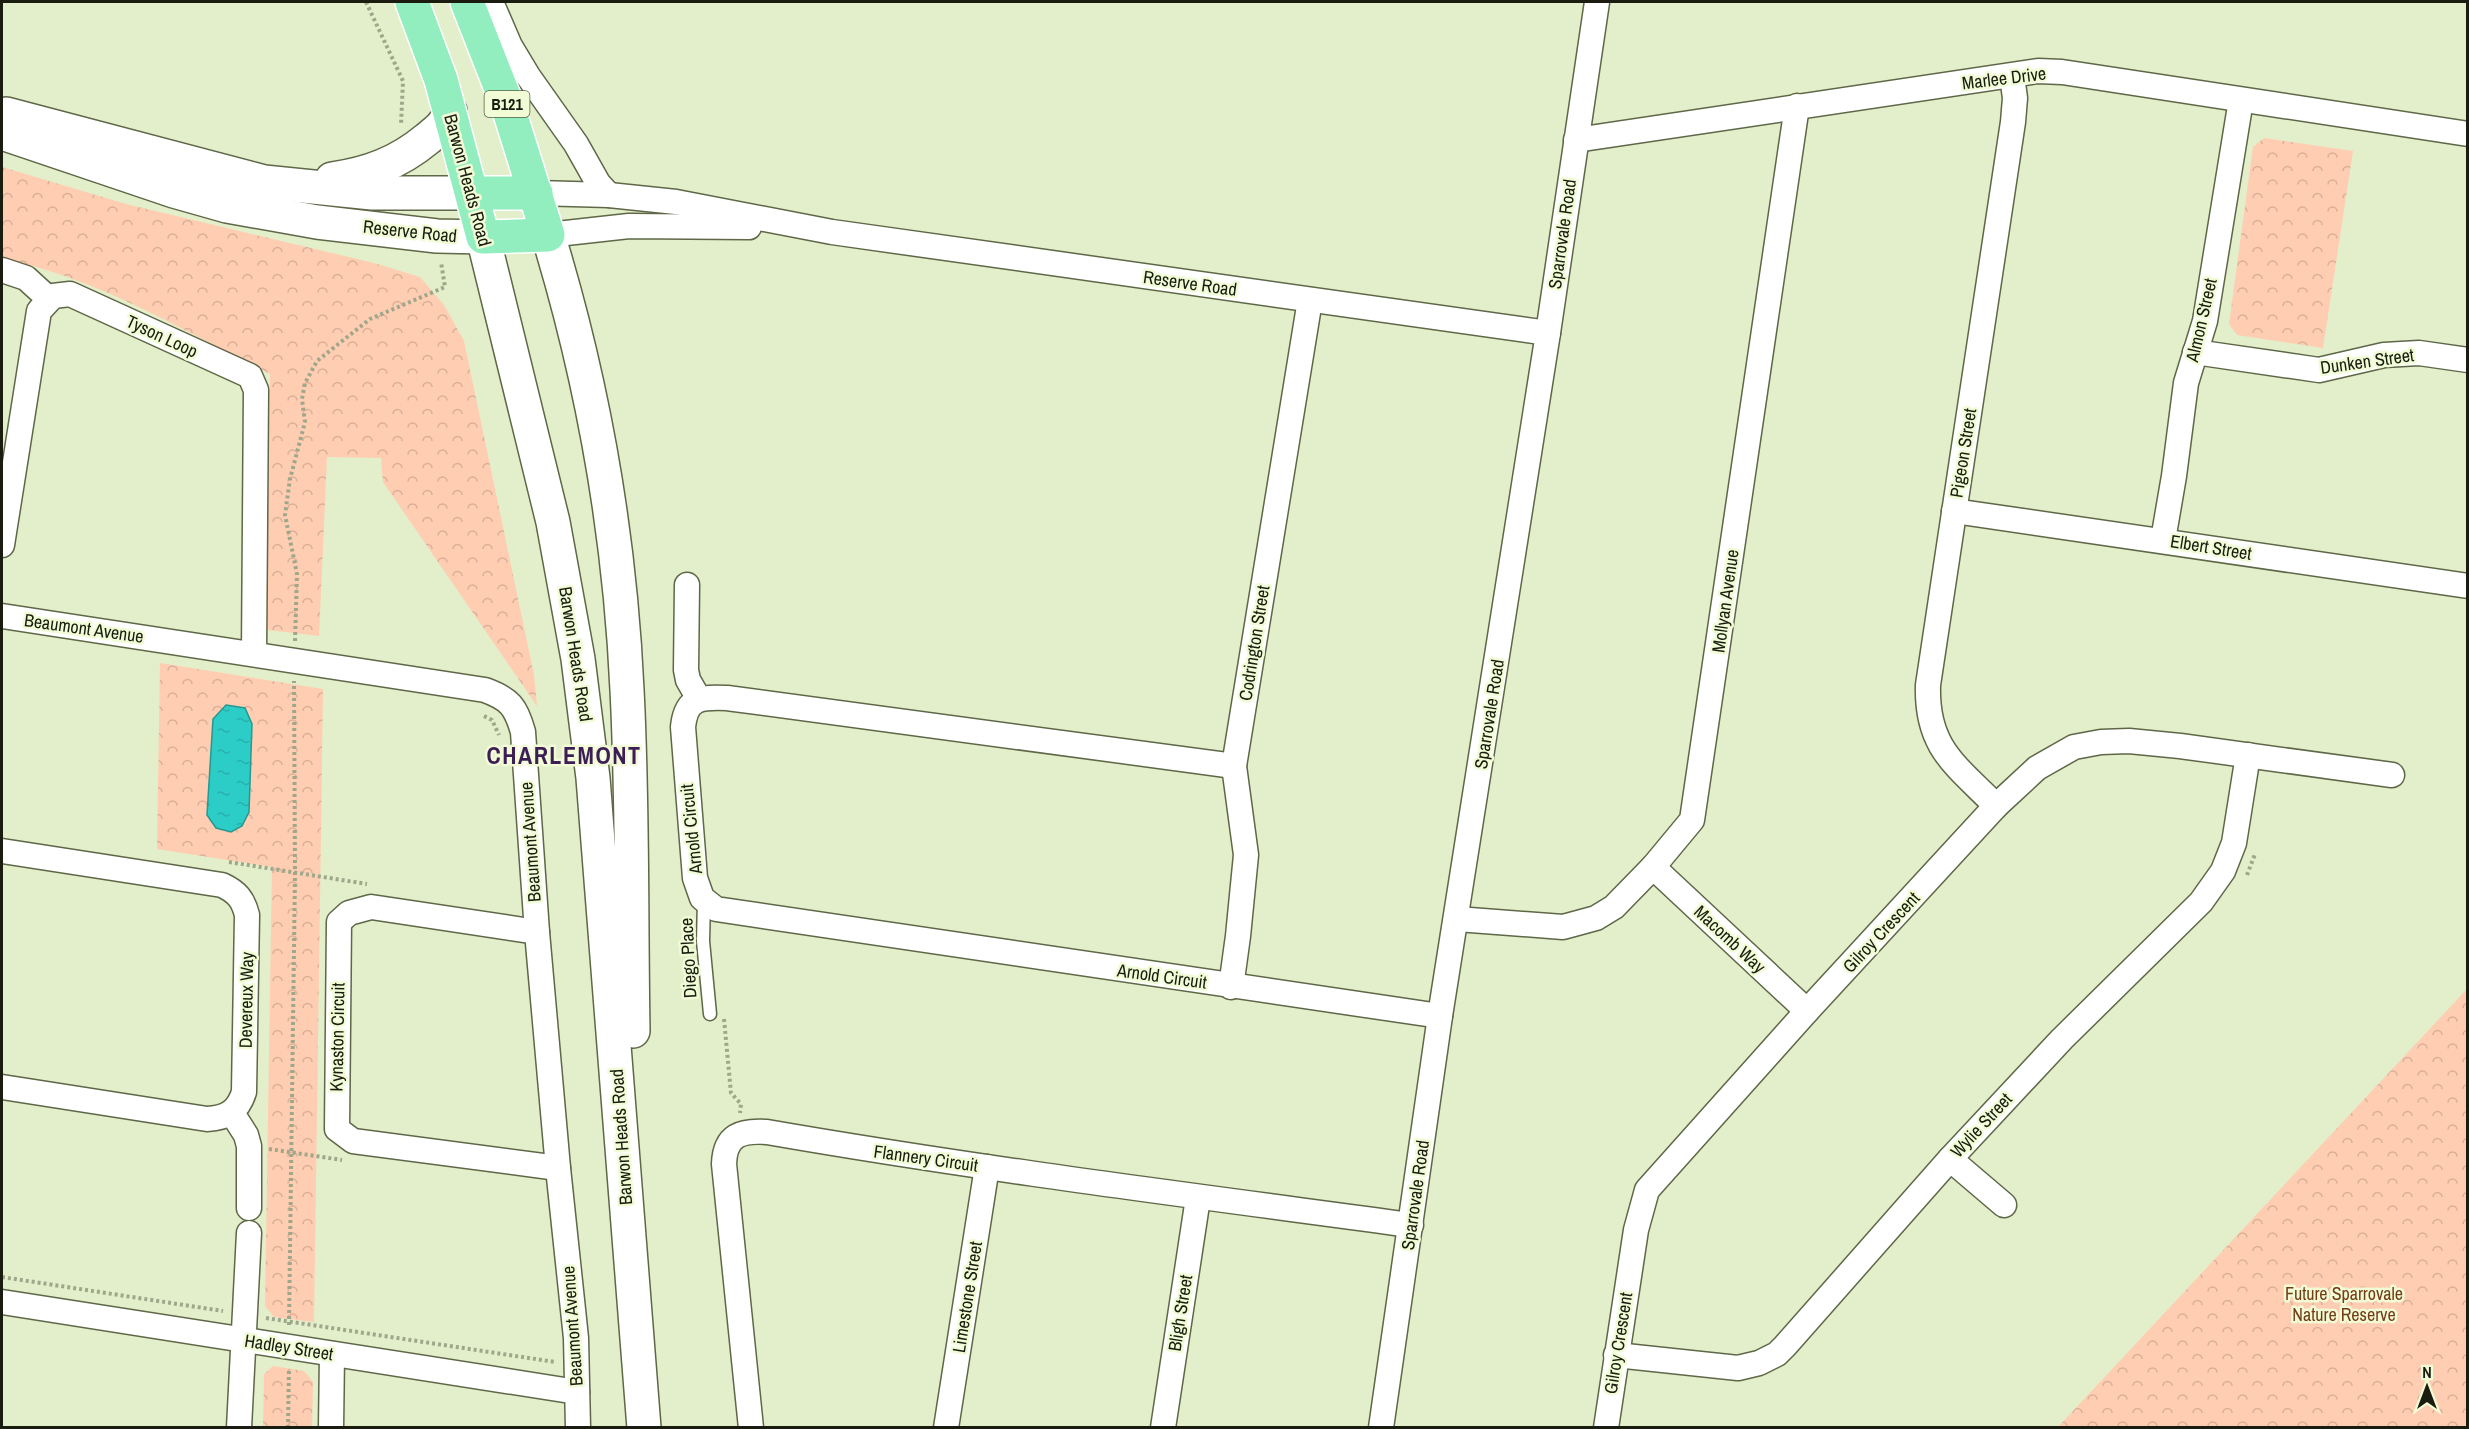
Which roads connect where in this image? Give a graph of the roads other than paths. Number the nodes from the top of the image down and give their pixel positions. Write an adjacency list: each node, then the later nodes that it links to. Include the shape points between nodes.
1 (412, 2): 8 (main road, Barwon Heads Road)
2 (467, 2): 15 (main road, Barwon Heads Road / B121, via 507,104)
3 (491, 2): 16 (street, via 516,56)
4 (1597, 2): 12 (street, Sparrovale Road)
5 (2012, 76): 6 (street, Marlee Drive, via 2061,72); 7 (street, Marlee Drive); 26 (street, Pigeon Street, via 2013,122)
6 (2241, 100): 11 (street, Marlee Drive); 24 (street, Almon Street, via 2205,321)
7 (1797, 106): 12 (street, Marlee Drive); 39 (street, Mollyan Avenue, via 1693,814 1690,824)
8 (450, 111): 13 (main road, via 439,130 382,167 329,179); 14 (main road, Barwon Heads Road)
9 (2, 113): 13 (main road, Reserve Road)
10 (2, 133): 19 (main road, Reserve Road, via 227,206 317,222 437,236)
11 (2468, 134)
12 (1576, 140): 23 (street, Sparrovale Road)
13 (264, 182): 14 (main road, Reserve Road, via 372,193)
14 (473, 193): 15 (main road, Reserve Road); 19 (main road, Barwon Heads Road)
15 (536, 194): 16 (street, Reserve Road); 18 (main road, Barwon Heads Road)
16 (609, 195): 17 (street, Reserve Road, via 676,202)
17 (832, 232): 18 (street, Reserve Road, via 629,226); 22 (street, Reserve Road)
18 (548, 235): 19 (main road, Reserve Road); 61 (main road, Barwon Heads Road, via 573,323 597,434 617,571 627,689)
19 (483, 237): 61 (main road, Barwon Heads Road, via 553,522 578,659 593,777)
20 (2, 270): 21 (street, via 26,278)
21 (49, 298): 28 (street, via 38,316); 32 (street, Tyson Loop, via 64,293 79,298 250,376 256,390)
22 (1310, 300): 23 (street, Reserve Road); 35 (street, Codrington Street)
23 (1548, 333): 41 (street, Sparrovale Road)
24 (2195, 352): 25 (street, Dunken Street, via 2319,370 2384,355 2419,353); 27 (street, Almon Street, via 2186,383)
25 (2468, 360)
26 (1954, 511): 27 (street, Elbert Street); 37 (street, Pigeon Street, via 1927,709 1945,754)
27 (2163, 540): 30 (street, Elbert Street)
28 (2, 544)
29 (687, 585): 33 (street, via 685,664 688,680)
30 (2468, 586)
31 (2, 616): 32 (street, Beaumont Avenue)
32 (255, 653): 42 (street, Beaumont Avenue, via 485,690 510,703 523,732)
33 (699, 699): 35 (street, via 727,698); 40 (street, Arnold Circuit, via 687,710 683,740 695,878)
34 (2248, 755): 36 (street, Gilroy Crescent); 37 (street, Gilroy Crescent, via 2129,741 2083,745 2037,768); 49 (street, Wylie Street, via 2234,843 2223,871 2201,902 2062,1039)
35 (1234, 766): 43 (street, Codrington Street, via 1246,855)
36 (2392, 775)
37 (1996, 806): 44 (street, Gilroy Crescent)
38 (2, 851): 48 (street, Devereux Way, via 222,885 239,896 247,915 244,1092)
39 (1653, 867): 41 (street, Mollyan Avenue, via 1614,907 1581,924 1550,927); 44 (street, Macomb Way)
40 (704, 901): 43 (street, Arnold Circuit, via 721,911); 45 (lane, Diego Place, via 703,941)
41 (1457, 919): 46 (street, Sparrovale Road)
42 (537, 932): 51 (street, Beaumont Avenue); 51 (street, Kynaston Circuit, via 371,907 350,913 339,922 337,1129 353,1142)
43 (1231, 987): 46 (street, Arnold Circuit)
44 (1807, 1011): 60 (street, Gilroy Crescent, via 1647,1190 1636,1230)
45 (710, 1014)
46 (1440, 1016): 55 (street, Sparrovale Road)
47 (2, 1087): 48 (street, via 207,1119)
48 (232, 1113): 54 (street, via 249,1146)
49 (1950, 1159): 53 (street); 60 (street, Wylie Street, via 1777,1354 1738,1368)
50 (987, 1167): 52 (street, Flannery Circuit); 67 (street, Flannery Circuit, via 766,1132 748,1131 735,1136 726,1150 724,1164); 68 (street, Limestone Street)
51 (558, 1168): 62 (street, Beaumont Avenue, via 576,1338)
52 (1198, 1198): 55 (street, Flannery Circuit); 69 (street, Bligh Street)
53 (2004, 1205)
54 (249, 1208)
55 (1411, 1226): 70 (street, Sparrovale Road)
56 (249, 1233): 58 (street)
57 (2, 1302): 58 (street, Hadley Street)
58 (242, 1340): 59 (street, Hadley Street); 63 (street)
59 (332, 1354): 62 (street, Hadley Street); 64 (street)
60 (1616, 1355): 71 (street, Gilroy Crescent)
61 (638, 1360): 66 (main road, Barwon Heads Road)
62 (577, 1392): 65 (street, Beaumont Avenue)
63 (238, 1428)
64 (331, 1428)
65 (578, 1428)
66 (645, 1428)
67 (751, 1428)
68 (946, 1428)
69 (1162, 1428)
70 (1381, 1428)
71 (1606, 1428)

